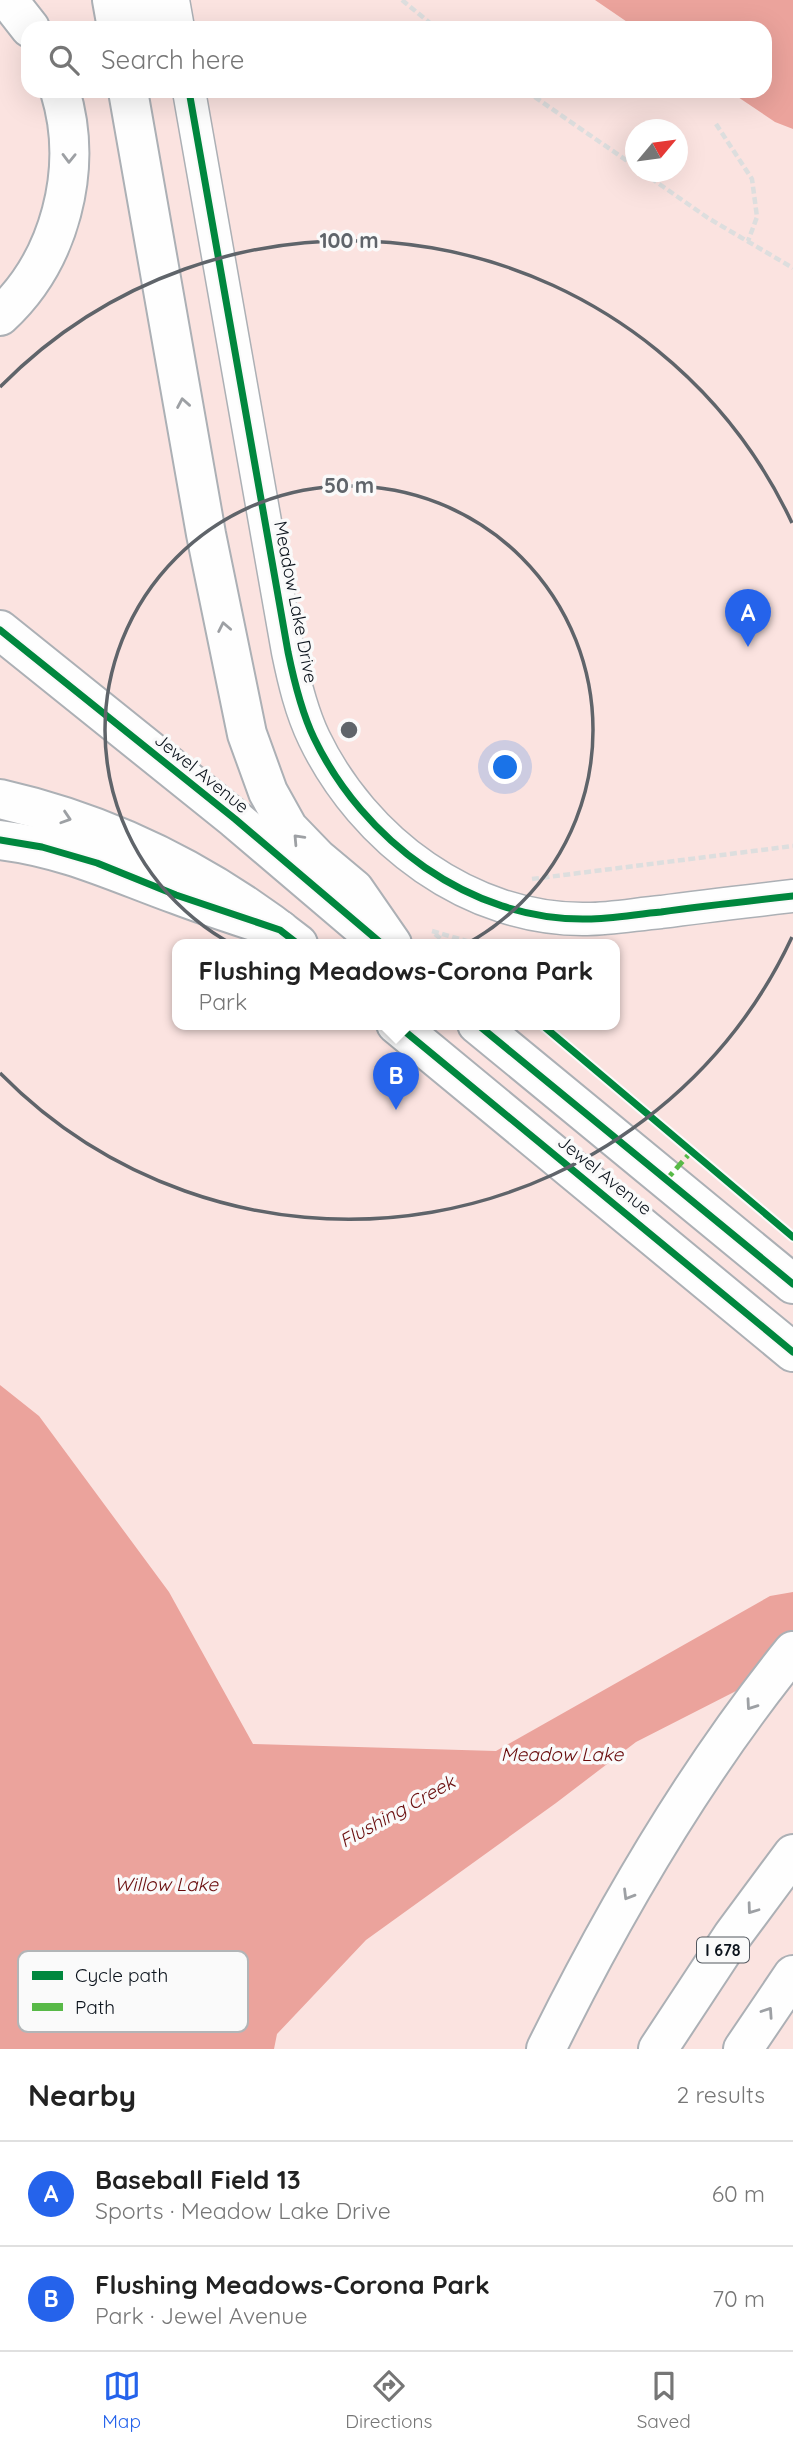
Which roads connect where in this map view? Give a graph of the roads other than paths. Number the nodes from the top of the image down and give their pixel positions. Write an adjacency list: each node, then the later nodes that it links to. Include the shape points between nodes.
1 (8, 0): 5 (main road)
2 (113, 0): 6 (main road)
3 (148, 0): 7 (main road)
4 (173, 0): 8 (street)
5 (24, 21)
6 (116, 21)
7 (146, 21)
8 (177, 21)
9 (61, 98): 14 (main road, one-way to 14, via 69,140 62,210 44,257 18,298)
10 (129, 98): 13 (main road)
11 (142, 98): 13 (main road)
12 (190, 98): 18 (street, Meadow Lake Drive, via 298,695 313,737 359,809 413,860 447,881 483,898 549,917 587,919)
13 (143, 177): 21 (main road, one-way to 13, via 354,889 288,828 253,753 206,534)
14 (0, 316)
15 (0, 630): 20 (main road, Jewel Avenue)
16 (0, 799): 19 (main road, one-way to 19, via 134,843 220,888)
17 (0, 840): 19 (main road, via 79,857)
18 (793, 896)
19 (289, 937)
20 (376, 939)
21 (389, 939)
22 (403, 1030): 25 (main road, Jewel Avenue)
23 (484, 1030): 24 (main road, Jewel Avenue)
24 (793, 1284)
25 (793, 1352)
26 (793, 1651): 29 (main road, one-way to 29, via 713,1759 663,1837)
27 (793, 1854): 30 (main road, I 678, one-way to 30)
28 (793, 1975): 31 (main road, one-way to 28)
29 (546, 2049)
30 (658, 2049)
31 (743, 2049)

